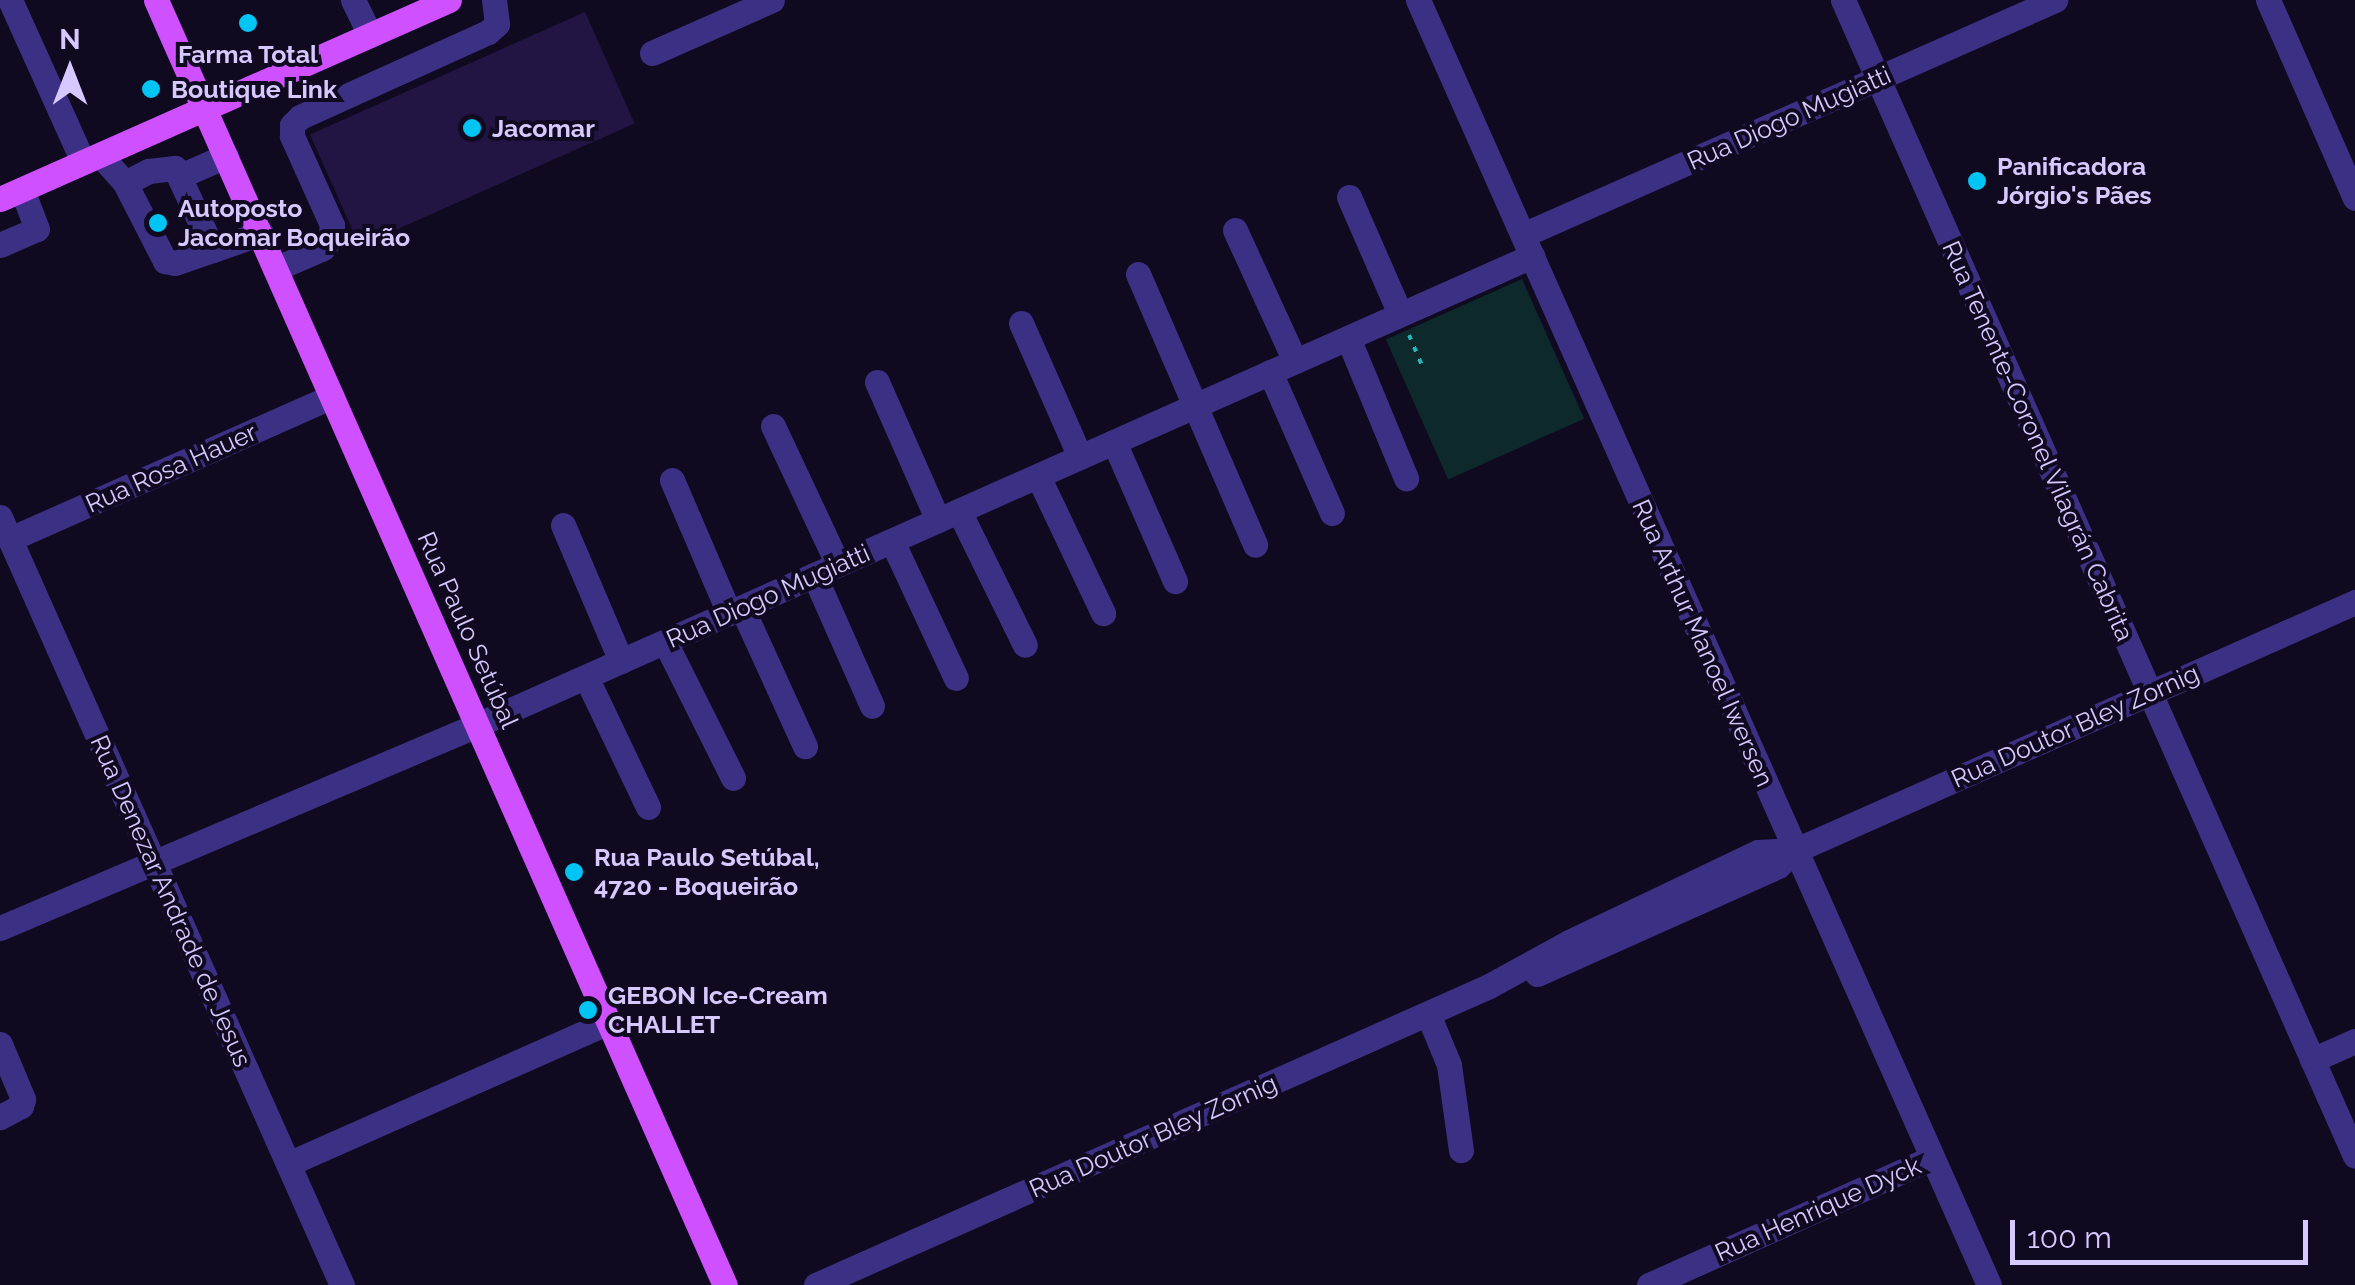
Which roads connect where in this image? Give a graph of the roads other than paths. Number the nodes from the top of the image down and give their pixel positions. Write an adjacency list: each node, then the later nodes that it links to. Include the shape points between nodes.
1 (10, 0): 16 (street)
2 (156, 0): 14 (main road, Rua Paulo Setúbal)
3 (353, 0): 11 (street)
4 (449, 0): 11 (main road)
5 (494, 0): 27 (street, via 497,24 488,32 292,126 332,225 323,248)
6 (772, 0): 12 (street)
7 (1418, 0): 25 (street, Rua Arthur Manoel Iwersen)
8 (1843, 0): 13 (street, Rua Tenente-Coronel Vilagrán Cabrita)
9 (2055, 0): 13 (street, Rua Diogo Mugiatti)
10 (2268, 0): 21 (street)
11 (370, 35): 14 (main road)
12 (652, 53)
13 (1878, 78): 25 (street, Rua Diogo Mugiatti); 60 (street, Rua Tenente-Coronel Vilagrán Cabrita)
14 (204, 108): 15 (main road, Rua Paulo Setúbal); 16 (main road)
15 (226, 156): 17 (street); 23 (main road, Rua Paulo Setúbal)
16 (92, 159): 18 (street); 19 (main road)
17 (180, 176): 18 (street, via 168,165); 26 (street)
18 (125, 183): 26 (street, via 165,261)
19 (11, 195): 24 (street, via 37,228)
20 (1349, 197): 29 (street)
21 (2355, 198)
22 (1235, 230): 32 (street)
23 (261, 233): 26 (street); 27 (main road, Rua Paulo Setúbal)
24 (0, 245)
25 (1527, 245): 29 (street, Rua Diogo Mugiatti); 66 (street, Rua Arthur Manoel Iwersen)
26 (212, 250)
27 (275, 269): 35 (main road, Rua Paulo Setúbal)
28 (1138, 274): 36 (street)
29 (1400, 314): 31 (street, Rua Diogo Mugiatti)
30 (1021, 322): 39 (street)
31 (1348, 338): 32 (street, Rua Diogo Mugiatti); 41 (street)
32 (1294, 362): 33 (street, Rua Diogo Mugiatti)
33 (1270, 372): 36 (street, Rua Diogo Mugiatti); 43 (street)
34 (876, 382): 44 (street)
35 (332, 396): 46 (street, Rua Rosa Hauer); 62 (main road, Rua Paulo Setúbal)
36 (1196, 406): 38 (street, Rua Diogo Mugiatti); 48 (street)
37 (774, 426): 49 (street)
38 (1114, 442): 39 (street, Rua Diogo Mugiatti); 51 (street)
39 (1080, 457): 40 (street, Rua Diogo Mugiatti)
40 (1038, 476): 44 (street, Rua Diogo Mugiatti); 54 (street)
41 (1406, 478)
42 (672, 480): 53 (street)
43 (1332, 513)
44 (948, 516): 47 (street, Rua Diogo Mugiatti); 56 (street)
45 (563, 525): 57 (street)
46 (5, 528): 67 (street, Rua Denezar Andrade de Jesus)
47 (892, 541): 49 (street, Rua Diogo Mugiatti); 59 (street)
48 (1255, 545)
49 (838, 564): 50 (street, Rua Diogo Mugiatti)
50 (814, 576): 53 (street, Rua Diogo Mugiatti); 61 (street)
51 (1176, 581)
52 (2355, 602): 60 (street, Rua Doutor Bley Zornig)
53 (736, 610): 55 (street, Rua Diogo Mugiatti); 63 (street)
54 (1103, 613)
55 (664, 642): 57 (street, Rua Diogo Mugiatti); 64 (street)
56 (1025, 645)
57 (621, 662): 58 (street, Rua Diogo Mugiatti)
58 (586, 677): 62 (street, Rua Diogo Mugiatti); 65 (street)
59 (956, 678)
60 (2150, 693): 66 (street, Rua Doutor Bley Zornig); 73 (street, Rua Tenente-Coronel Vilagrán Cabrita)
61 (872, 706)
62 (477, 726): 67 (street, Rua Diogo Mugiatti); 70 (main road, Rua Paulo Setúbal)
63 (806, 746)
64 (733, 778)
65 (648, 807)
66 (1796, 850): 69 (street, Rua Doutor Bley Zornig, via 1758,852); 77 (street, Rua Arthur Manoel Iwersen)
67 (153, 860): 68 (street, Rua Diogo Mugiatti); 78 (street, Rua Denezar Andrade de Jesus)
68 (0, 928)
69 (1428, 1014): 75 (street, via 1449,1065); 81 (street, Rua Doutor Bley Zornig)
70 (608, 1022): 78 (street); 80 (main road, Rua Paulo Setúbal)
71 (2355, 1041): 73 (street)
72 (0, 1044): 74 (street, via 23,1098 22,1106)
73 (2312, 1060): 76 (street, Rua Tenente-Coronel Vilagrán Cabrita)
74 (0, 1117)
75 (1461, 1150)
76 (2355, 1156)
77 (1932, 1158): 82 (street, Rua Henrique Dyck); 83 (street, Rua Arthur Manoel Iwersen)
78 (288, 1164): 79 (street, Rua Denezar Andrade de Jesus)
79 (342, 1285)
80 (724, 1285)
81 (816, 1285)
82 (1649, 1285)
83 (1989, 1285)

